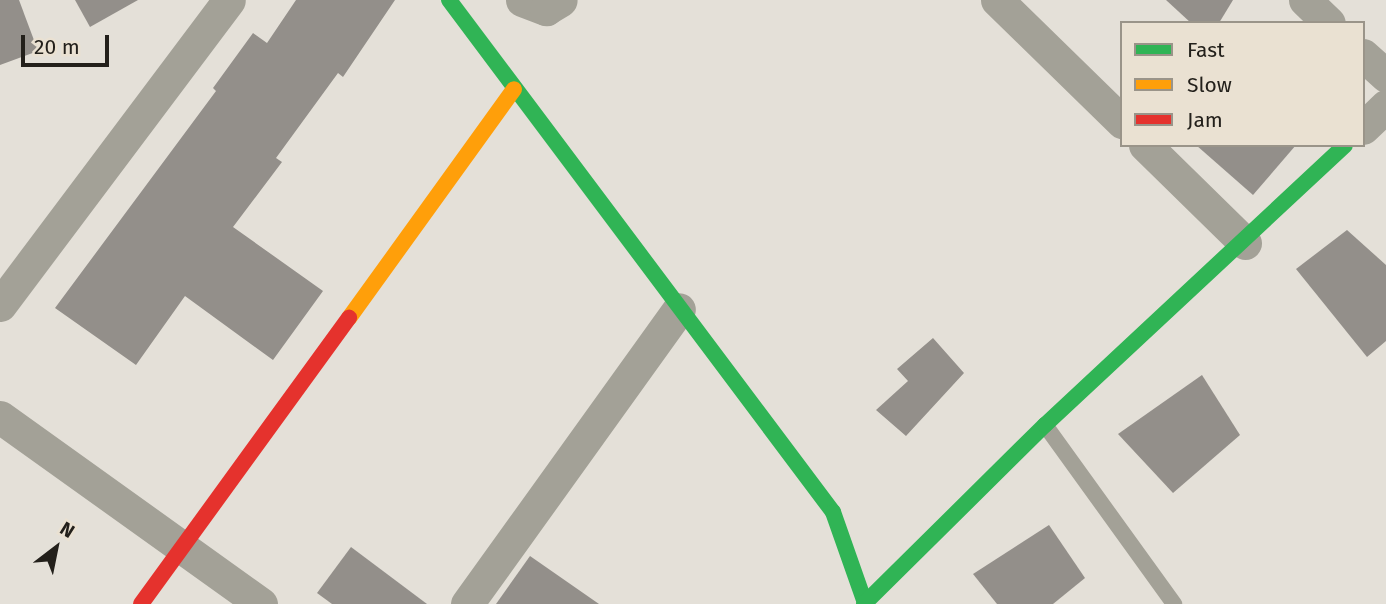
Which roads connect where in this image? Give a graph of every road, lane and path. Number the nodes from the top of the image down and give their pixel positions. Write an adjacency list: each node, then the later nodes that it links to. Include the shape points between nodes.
1 (229, 0): 17 (street)
2 (449, 0): 10 (street)
3 (522, 0): 4 (street, via 546,9)
4 (561, 0)
5 (997, 0): 12 (street)
6 (1305, 0): 7 (street)
7 (1327, 21)
8 (1365, 56): 9 (street)
9 (1386, 76)
10 (514, 89): 18 (street); 21 (street)
11 (1386, 106): 13 (street)
12 (1120, 120)
13 (1365, 126)
14 (1147, 147): 16 (street)
15 (1343, 147): 16 (street)
16 (1245, 243): 20 (street)
17 (0, 305)
18 (679, 309): 24 (street); 25 (street, via 833,512)
19 (0, 416): 21 (street)
20 (1045, 425): 25 (street); 26 (lane)
21 (182, 547): 22 (street); 23 (street)
22 (141, 604)
23 (261, 604)
24 (467, 604)
25 (865, 604)
26 (1174, 604)

